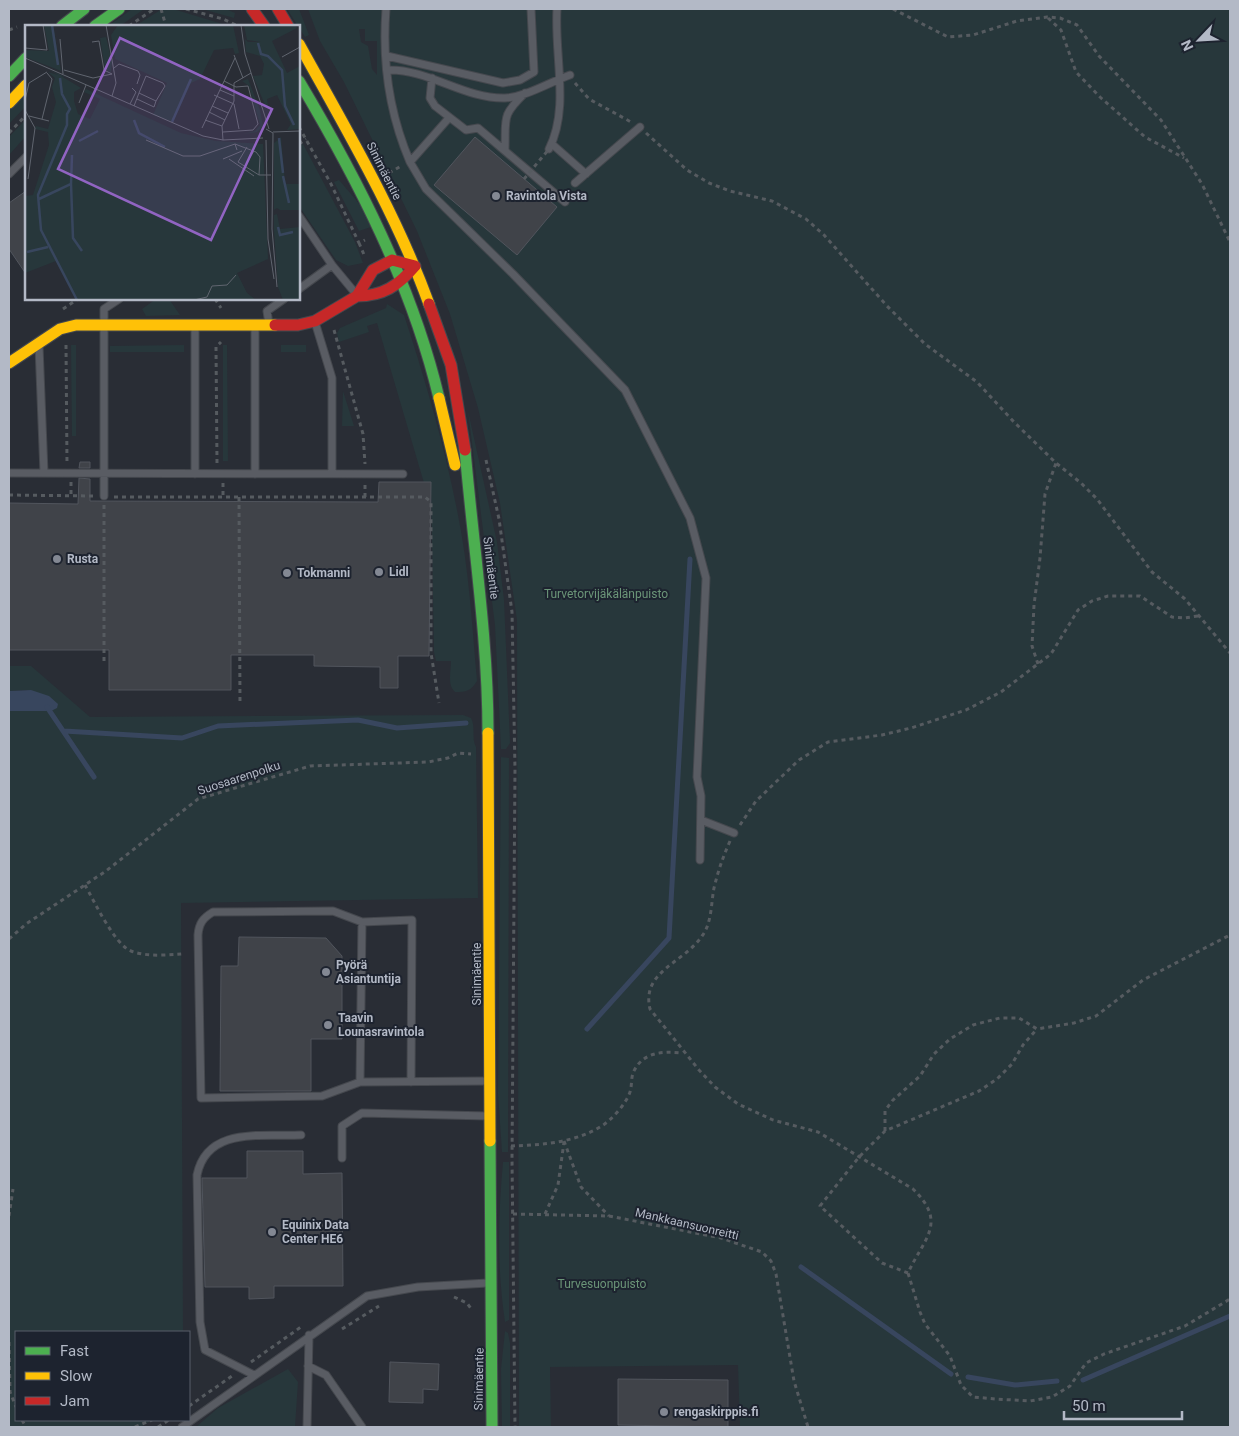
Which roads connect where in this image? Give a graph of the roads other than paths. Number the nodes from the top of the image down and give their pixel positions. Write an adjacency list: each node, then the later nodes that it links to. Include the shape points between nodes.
1 (75, 9): 9 (main road)
2 (84, 9): 9 (main road)
3 (119, 9): 10 (main road)
4 (252, 9): 11 (main road)
5 (278, 9): 12 (main road)
6 (386, 9): 14 (lane)
7 (531, 9): 14 (lane, via 534,72 520,80 503,83)
8 (557, 9): 20 (lane)
9 (64, 25)
10 (96, 25)
11 (263, 25)
12 (287, 25)
13 (300, 46): 37 (main road, Sinimäentie, via 371,174)
14 (387, 56): 16 (lane)
15 (25, 59): 18 (main road)
16 (388, 70): 19 (lane); 29 (lane, via 390,104)
17 (570, 74): 20 (lane)
18 (9, 76)
19 (432, 78): 23 (lane, via 490,97 507,98); 27 (lane, via 430,98 435,106 466,130 478,128)
20 (558, 79): 23 (lane); 31 (lane, via 561,110 550,147)
21 (300, 83): 35 (main road, Sinimäentie, via 340,151)
22 (25, 86): 24 (main road)
23 (525, 93): 27 (lane, via 508,109 504,120)
24 (9, 103)
25 (448, 119): 29 (lane)
26 (640, 127): 31 (lane)
27 (505, 149): 33 (lane)
28 (25, 158): 30 (lane)
29 (410, 162): 59 (lane, via 426,189 625,390 690,518 706,578 697,777)
30 (9, 174)
31 (586, 174): 32 (lane)
32 (575, 183)
33 (565, 202)
34 (300, 217): 36 (lane)
35 (392, 260): 37 (main road); 38 (main road, Sinimäentie); 40 (main road, via 373,270)
36 (332, 265): 39 (lane); 40 (lane)
37 (415, 266): 38 (main road); 58 (main road, Sinimäentie, via 451,365 463,431)
38 (401, 283): 40 (main road, via 375,296); 58 (main road, Sinimäentie, via 432,370)
39 (300, 288)
40 (357, 296): 43 (main road)
41 (117, 300): 44 (lane, via 104,309)
42 (283, 300): 47 (lane, via 267,311)
43 (315, 321): 47 (main road, via 298,325); 55 (lane, via 332,378)
44 (104, 325): 45 (main road); 48 (main road, via 76,325 60,329); 52 (lane)
45 (195, 325): 46 (main road); 53 (lane)
46 (255, 325): 47 (main road); 54 (lane)
47 (269, 325)
48 (39, 343): 49 (main road); 51 (lane)
49 (9, 363)
50 (9, 473): 51 (lane)
51 (44, 473): 52 (lane)
52 (104, 474): 53 (lane); 57 (lane)
53 (195, 474): 54 (lane)
54 (255, 474): 55 (lane)
55 (332, 474): 56 (lane)
56 (403, 474)
57 (104, 496)
58 (471, 522): 63 (main road, Sinimäentie, via 483,614 488,703)
59 (701, 820): 60 (lane); 61 (lane)
60 (734, 833)
61 (700, 860)
62 (362, 922): 64 (lane); 64 (lane, via 333,910 213,912 199,924 198,935 201,1098 322,1096); 65 (lane, via 412,920)
63 (491, 1081): 65 (lane); 66 (main road, Sinimäentie)
64 (360, 1082): 65 (lane)
65 (411, 1082)
66 (491, 1116): 68 (lane, via 362,1113 342,1126); 69 (main road, Sinimäentie)
67 (302, 1135): 72 (lane, via 232,1138 219,1142 200,1161 197,1175 200,1322 205,1350)
68 (342, 1158)
69 (493, 1283): 70 (lane, via 418,1287 367,1296); 76 (main road, Sinimäentie)
70 (309, 1335): 71 (lane); 72 (lane)
71 (308, 1366): 74 (lane); 75 (lane, via 326,1375)
72 (254, 1375): 73 (lane)
73 (182, 1427)
74 (307, 1427)
75 (362, 1427)
76 (492, 1427)

